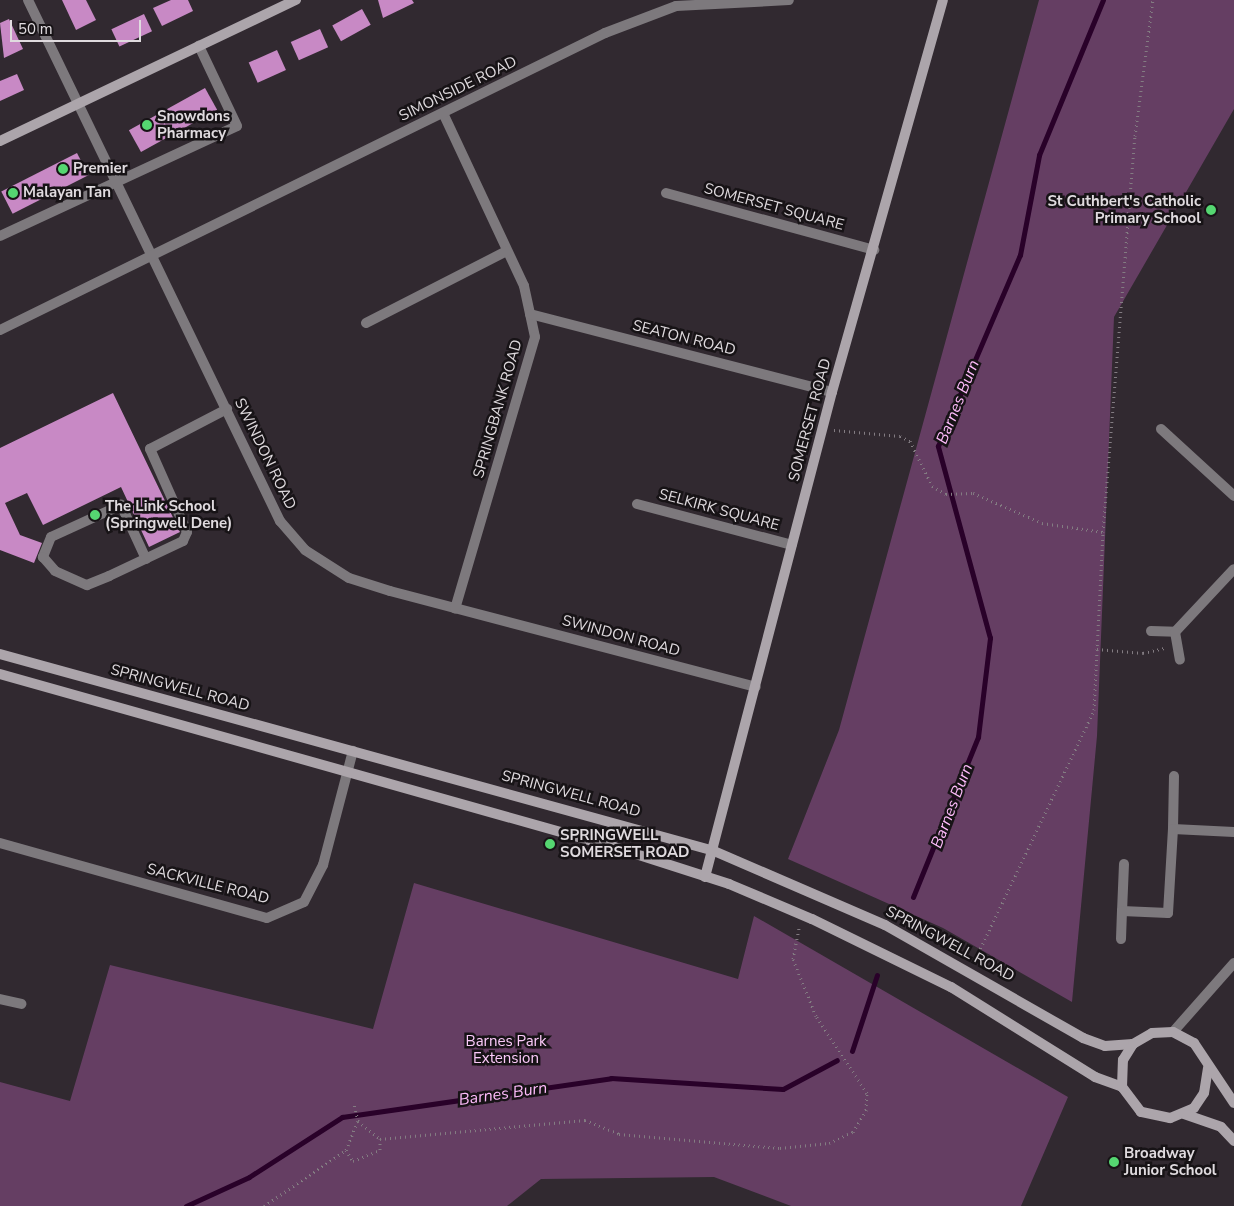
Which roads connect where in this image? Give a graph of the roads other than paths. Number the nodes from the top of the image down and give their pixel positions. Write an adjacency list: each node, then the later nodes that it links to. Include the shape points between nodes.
1 (28, 0): 6 (street, SWINDON ROAD)
2 (296, 0): 5 (main road)
3 (789, 0): 7 (street, SIMONSIDE ROAD, via 676,6 605,33)
4 (943, 0): 12 (main road, SOMERSET ROAD)
5 (199, 46): 6 (main road); 9 (street, via 236,126)
6 (78, 102): 8 (main road); 9 (street, SWINDON ROAD)
7 (443, 113): 13 (street, SPRINGBANK ROAD); 14 (street, SIMONSIDE ROAD)
8 (0, 141)
9 (118, 182): 11 (street); 14 (street, SWINDON ROAD)
10 (666, 193): 12 (street, SOMERSET SQUARE)
11 (0, 236)
12 (874, 250): 18 (main road, SOMERSET ROAD)
13 (507, 251): 15 (street, SPRINGBANK ROAD, via 524,286); 16 (street)
14 (153, 255): 17 (street, SIMONSIDE ROAD); 19 (street, SWINDON ROAD)
15 (530, 314): 18 (street, SEATON ROAD); 26 (street, SPRINGBANK ROAD, via 535,337)
16 (366, 323)
17 (0, 330)
18 (832, 392): 23 (main road, SOMERSET ROAD)
19 (227, 409): 24 (street, via 150,449 188,535); 26 (street, SWINDON ROAD, via 280,521 305,550 349,578)
20 (1161, 429): 21 (street)
21 (1234, 496)
22 (637, 504): 23 (street, SELKIRK SQUARE)
23 (792, 545): 32 (main road, SOMERSET ROAD)
24 (146, 559): 24 (street, via 87,586 56,572 43,557 51,537 121,505)
25 (1234, 569): 28 (street)
26 (455, 608): 32 (street, SWINDON ROAD)
27 (1151, 631): 28 (street)
28 (1175, 632): 30 (street)
29 (0, 654): 33 (main road, SPRINGWELL ROAD)
30 (1180, 660)
31 (0, 674): 34 (main road)
32 (756, 687): 39 (main road, SOMERSET ROAD)
33 (353, 751): 34 (street, SACKVILLE ROAD); 39 (main road, SPRINGWELL ROAD)
34 (348, 772): 38 (street, SACKVILLE ROAD, via 323,865 304,902 267,918); 41 (main road)
35 (1174, 776): 36 (street)
36 (1172, 829): 37 (street); 42 (street, via 1168,913)
37 (1234, 832)
38 (0, 843)
39 (714, 851): 41 (main road, SOMERSET ROAD); 48 (main road, SPRINGWELL ROAD, via 812,891 970,970 1083,1038 1105,1046)
40 (1124, 864): 42 (street)
41 (706, 877): 50 (main road, via 801,914 951,987 1095,1077)
42 (1122, 911): 43 (street)
43 (1122, 939)
44 (1234, 963): 47 (street)
45 (0, 999): 46 (street)
46 (21, 1004)
47 (1173, 1032): 48 (main road, SPRINGWELL ROAD, via 1152,1032); 49 (main road, via 1194,1043)
48 (1133, 1044): 50 (main road, via 1123,1060)
49 (1208, 1068): 51 (main road); 52 (main road, via 1204,1093)
50 (1122, 1087): 52 (main road, via 1140,1112 1160,1118)
51 (1234, 1103)
52 (1184, 1114): 53 (main road, via 1221,1127)
53 (1234, 1141)

